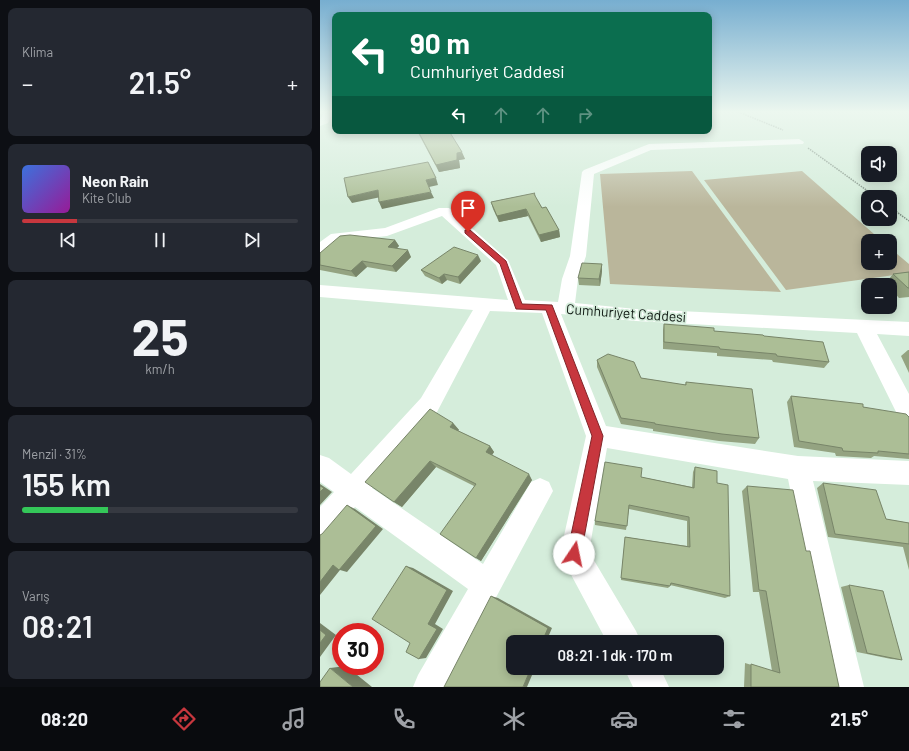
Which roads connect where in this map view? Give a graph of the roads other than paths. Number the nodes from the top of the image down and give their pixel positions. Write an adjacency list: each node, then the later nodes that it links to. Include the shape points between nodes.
1 (767, 143): 6 (street, via 649,147 588,172 578,256)
2 (320, 249): 5 (street, via 336,237 387,232 444,211 503,263)
3 (320, 291): 4 (street, Cumhuriyet Caddesi)
4 (485, 304): 5 (street, Cumhuriyet Caddesi); 14 (street, via 429,405)
5 (519, 306): 6 (street, Cumhuriyet Caddesi)
6 (558, 308): 7 (street, Cumhuriyet Caddesi, via 636,315); 10 (street)
7 (863, 326): 8 (street, Cumhuriyet Caddesi); 9 (street)
8 (909, 329)
9 (909, 415)
10 (598, 436): 12 (street); 18 (street, via 574,554)
11 (320, 467): 14 (street)
12 (798, 468): 13 (street); 22 (street)
13 (909, 473)
14 (353, 491): 16 (street); 17 (street)
15 (540, 491): 17 (street)
16 (320, 526)
17 (487, 585): 20 (street)
18 (622, 635)
19 (645, 675): 21 (street)
20 (430, 687)
21 (652, 687)
22 (847, 687)

